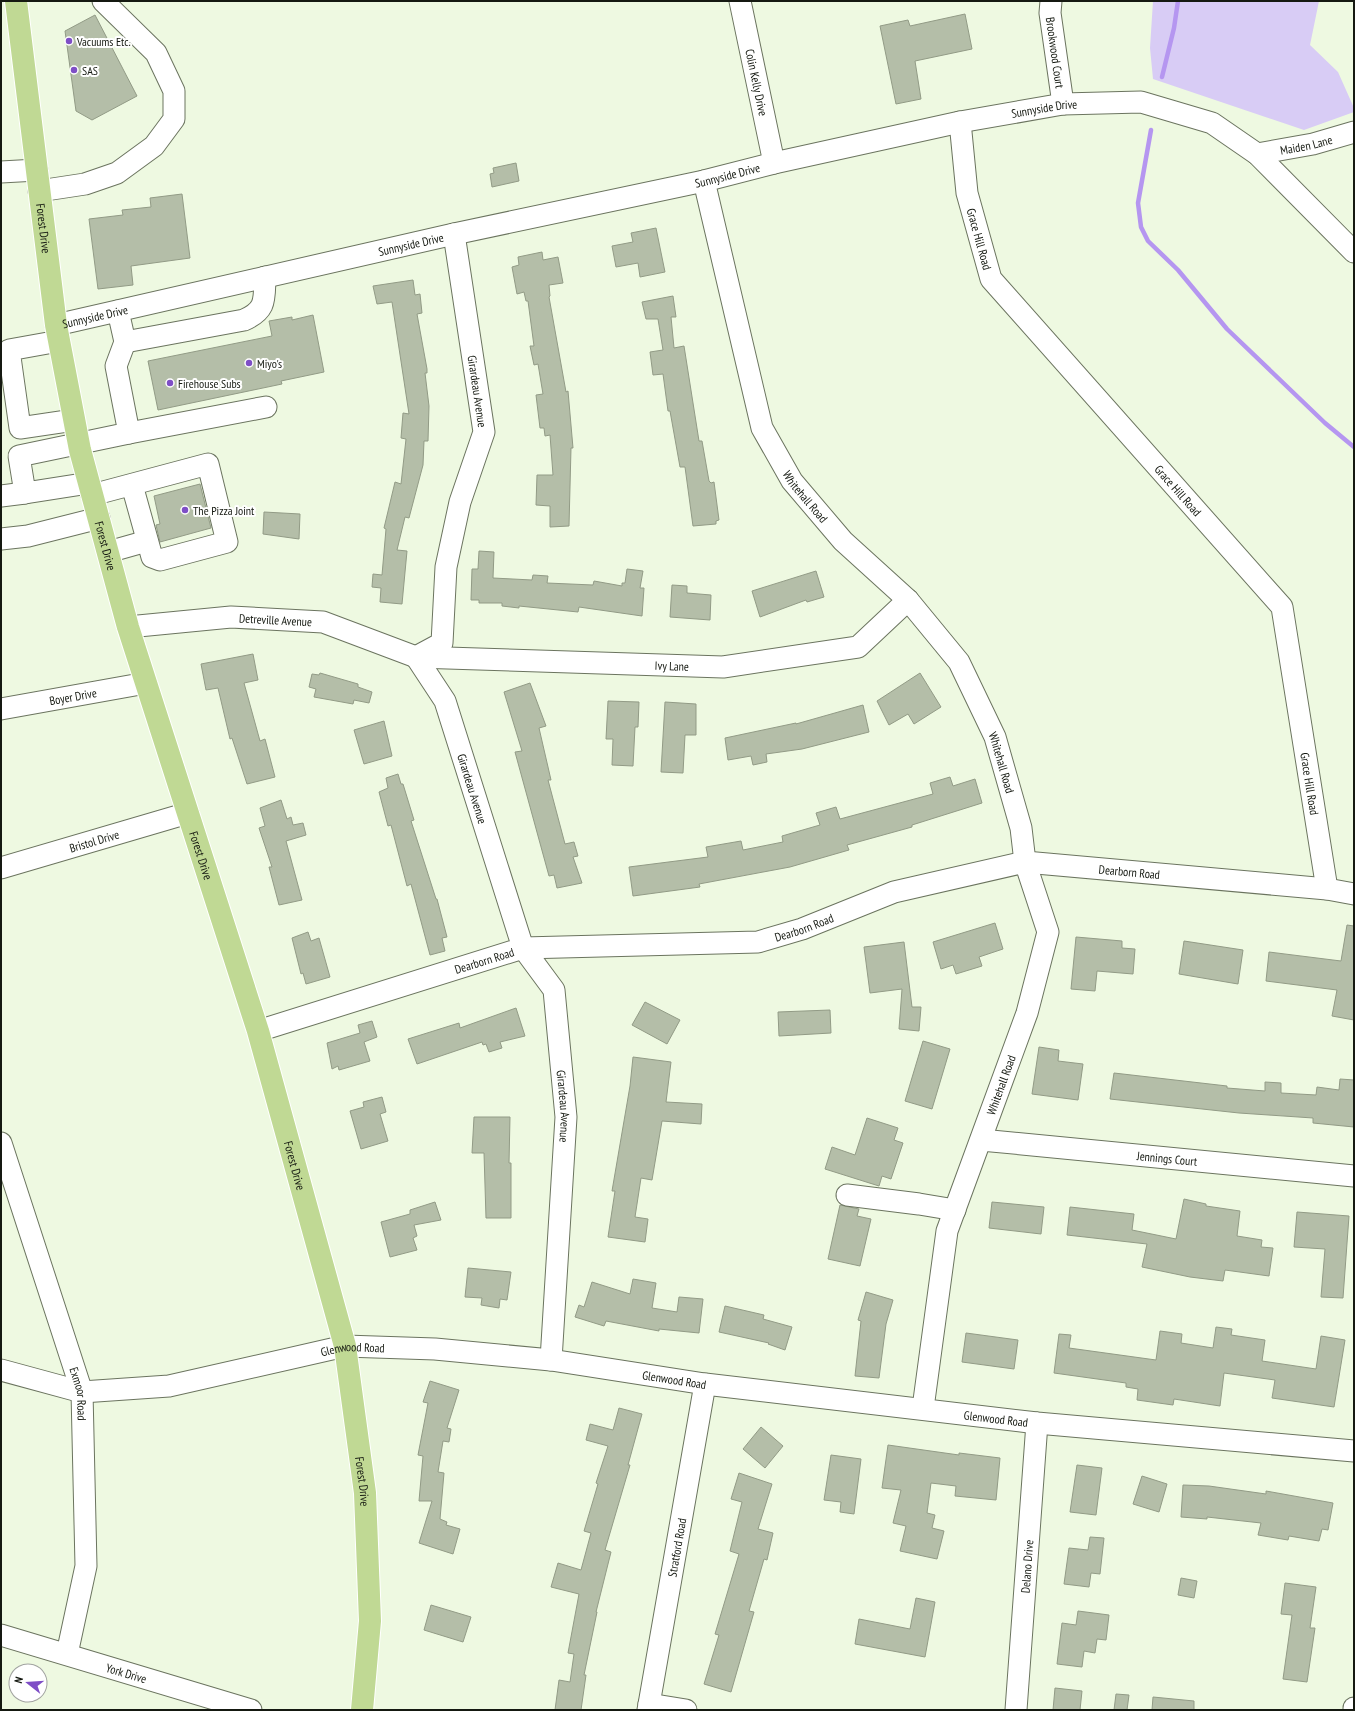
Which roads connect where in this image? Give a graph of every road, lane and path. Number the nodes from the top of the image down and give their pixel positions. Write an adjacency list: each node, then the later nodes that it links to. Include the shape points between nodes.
1 (16, 1): 10 (main road, Forest Drive)
2 (103, 1): 13 (street, via 156,53 174,91 174,119 154,146 117,173 84,184)
3 (740, 1): 9 (street, Colin Kelly Drive)
4 (1051, 1): 5 (street, Brookwood Court, via 1050,13)
5 (1063, 104): 6 (street, Sunnyside Drive); 8 (street, Sunnyside Drive, via 1141,102 1212,123)
6 (960, 122): 9 (street, Sunnyside Drive); 41 (street, Grace Hill Road, via 967,193 991,280 1282,607)
7 (1354, 132): 8 (street, Maiden Lane, via 1313,144)
8 (1257, 154): 15 (street, Sunnyside Drive)
9 (774, 163): 12 (street, Sunnyside Drive)
10 (36, 170): 11 (street); 13 (main road, Forest Drive)
11 (1, 172)
12 (704, 181): 14 (street, Sunnyside Drive); 33 (street, Whitehall Road, via 762,428 792,481 843,542)
13 (39, 191): 18 (main road, Forest Drive)
14 (454, 234): 16 (street, Sunnyside Drive); 35 (street, Girardeau Avenue, via 484,432 460,502 446,567 442,643)
15 (1354, 252)
16 (265, 277): 17 (street, Sunnyside Drive); 19 (street, via 264,303 254,315 244,320)
17 (118, 311): 18 (street, Sunnyside Drive); 19 (street)
18 (57, 333): 20 (street, Sunnyside Drive); 22 (main road, Forest Drive)
19 (125, 342): 23 (street, via 116,366)
20 (5, 352): 22 (street, via 20,428)
21 (266, 407): 23 (street)
22 (74, 420): 24 (main road, Forest Drive)
23 (129, 433): 24 (street)
24 (79, 444): 26 (main road, Forest Drive); 27 (street, via 19,456)
25 (132, 485): 26 (street); 31 (street); 31 (street, via 208,464 227,542 160,560 152,557)
26 (91, 489): 27 (street); 29 (main road, Forest Drive)
27 (25, 493): 28 (street)
28 (1, 496)
29 (98, 518): 30 (street, via 28,536); 32 (main road, Forest Drive)
30 (1, 539)
31 (147, 541): 32 (street)
32 (108, 552): 34 (main road, Forest Drive)
33 (908, 600): 35 (street, Ivy Lane, via 858,647 723,667); 39 (street, Whitehall Road, via 958,662 995,737 1021,828)
34 (128, 627): 35 (street, Detreville Avenue, via 231,617 323,622); 36 (main road, Forest Drive)
35 (416, 657): 43 (street, Girardeau Avenue, via 444,701)
36 (146, 683): 37 (street, Boyer Drive); 38 (main road, Forest Drive)
37 (1, 709)
38 (188, 813): 40 (street, Bristol Drive); 44 (main road, Forest Drive)
39 (1025, 862): 41 (street, Dearborn Road); 43 (street, Dearborn Road, via 894,892 802,929 758,942); 45 (street, Whitehall Road, via 1048,932 1027,1013)
40 (1, 868)
41 (1327, 889): 42 (street, Dearborn Road)
42 (1354, 894)
43 (523, 948): 44 (street, Dearborn Road); 51 (street, Girardeau Avenue, via 554,990 566,1117)
44 (258, 1031): 50 (main road, Forest Drive)
45 (981, 1140): 47 (street, Jennings Court); 49 (street, Whitehall Road)
46 (1, 1143): 54 (street, Exmoor Road)
47 (1354, 1176)
48 (847, 1196): 49 (street)
49 (955, 1210): 55 (street, Whitehall Road, via 947,1231)
50 (345, 1346): 51 (street, Glenwood Road, via 435,1349); 54 (street, Glenwood Road, via 169,1386); 62 (main road, Forest Drive, via 365,1501 370,1621)
51 (551, 1360): 53 (street, Glenwood Road)
52 (1, 1370): 54 (street, Glenwood Road)
53 (705, 1384): 55 (street, Glenwood Road); 60 (street, Stratford Road)
54 (82, 1392): 59 (street, Exmoor Road, via 86,1566)
55 (923, 1408): 56 (street, Glenwood Road)
56 (1037, 1423): 57 (street, Glenwood Road); 64 (street, Delano Drive)
57 (1354, 1451)
58 (1, 1635): 59 (street, York Drive)
59 (67, 1654): 61 (street, York Drive)
60 (649, 1707): 63 (street)
61 (252, 1710)
62 (362, 1710)
63 (686, 1710)
64 (1016, 1710)

